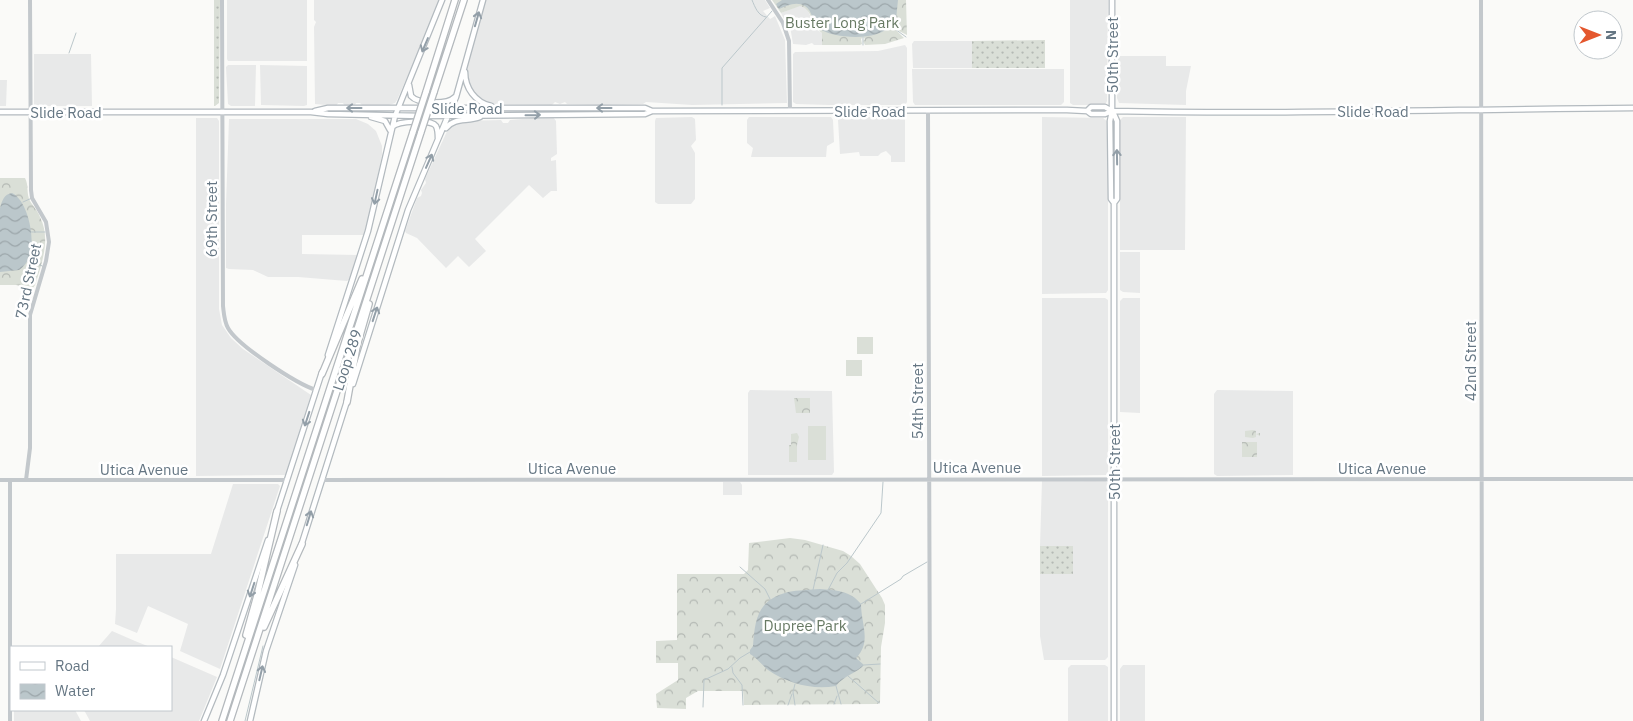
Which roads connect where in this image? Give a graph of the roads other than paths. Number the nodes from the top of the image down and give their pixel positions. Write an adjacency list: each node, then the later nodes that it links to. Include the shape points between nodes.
1 (30, 0): 25 (street, 73rd Street)
2 (222, 0): 26 (street, 69th Street)
3 (442, 0): 13 (main road, one-way to 13)
4 (455, 0): 34 (highway, Loop 289, bridge)
5 (464, 0): 11 (highway, Loop 289)
6 (468, 0): 11 (highway)
7 (483, 0): 12 (main road, one-way to 7)
8 (768, 0): 22 (street, via 783,23 789,41)
9 (1112, 0): 23 (main road, 50th Street)
10 (1481, 0): 19 (street, 42nd Street)
11 (448, 48): 35 (highway, Loop 289, bridge)
12 (465, 63): 14 (main road); 15 (main road, via 466,83 472,94 486,105)
13 (410, 81): 14 (main road, via 410,93 416,101 446,102); 16 (main road)
14 (456, 97): 17 (main road)
15 (500, 107): 17 (main road, Slide Road); 21 (main road, Slide Road, one-way to 15, via 645,108)
16 (397, 108): 17 (main road, Slide Road); 27 (main road, Slide Road, one-way to 27, via 328,108); 29 (main road)
17 (452, 108): 30 (main road)
18 (1633, 108): 19 (main road, Slide Road)
19 (1482, 109): 23 (main road, Slide Road); 41 (street, 42nd Street)
20 (928, 110): 22 (main road, Slide Road); 23 (main road, Slide Road, via 1087,111 1091,114); 39 (street, 54th Street)
21 (652, 111): 22 (main road, Slide Road); 31 (main road, Slide Road, one-way to 21, via 645,114)
22 (790, 111)
23 (1112, 111): 40 (main road, 50th Street, via 1117,121 1118,199 1114,204)
24 (0, 112): 25 (main road, Slide Road)
25 (30, 112): 26 (main road, Slide Road); 45 (street, 73rd Street, via 30,190 46,222 49,242 30,315 30,444)
26 (222, 112): 27 (main road, Slide Road); 37 (street, 69th Street, via 223,306 226,323 244,345 295,381)
27 (311, 112): 28 (main road, Slide Road)
28 (355, 115): 29 (main road, Slide Road); 32 (main road, via 381,119)
29 (395, 116): 30 (main road, Slide Road); 32 (main road)
30 (449, 116): 31 (main road, Slide Road); 33 (main road)
31 (483, 116): 33 (main road, via 453,122)
32 (391, 130): 33 (main road, via 401,122 432,123); 36 (main road, one-way to 36, via 368,231)
33 (439, 140): 38 (main road, one-way to 33, via 408,210)
34 (377, 243): 36 (highway); 51 (highway, Loop 289)
35 (379, 262): 38 (highway, via 357,346); 50 (highway, Loop 289)
36 (322, 374): 37 (main road)
37 (316, 390): 46 (main road, one-way to 46)
38 (347, 402): 47 (main road)
39 (929, 479): 40 (street, Utica Avenue); 47 (street, Utica Avenue); 57 (street, 54th Street)
40 (1114, 479): 41 (street, Utica Avenue); 58 (main road, 50th Street)
41 (1482, 479): 42 (street, Utica Avenue); 59 (street, 42nd Street)
42 (1633, 479)
43 (0, 480): 44 (street, Utica Avenue)
44 (10, 480): 45 (street, Utica Avenue); 53 (street)
45 (26, 480): 46 (street, Utica Avenue)
46 (287, 480): 48 (main road)
47 (322, 480): 49 (main road, one-way to 47)
48 (277, 511): 51 (highway); 54 (main road, one-way to 54, via 234,645)
49 (302, 544): 50 (highway); 52 (main road, one-way to 49, via 266,652)
50 (254, 647): 56 (highway, Loop 289)
51 (242, 659): 55 (highway, Loop 289)
52 (250, 720)
53 (10, 721)
54 (204, 721)
55 (222, 721)
56 (230, 721)
57 (930, 721)
58 (1114, 721)
59 (1482, 721)

